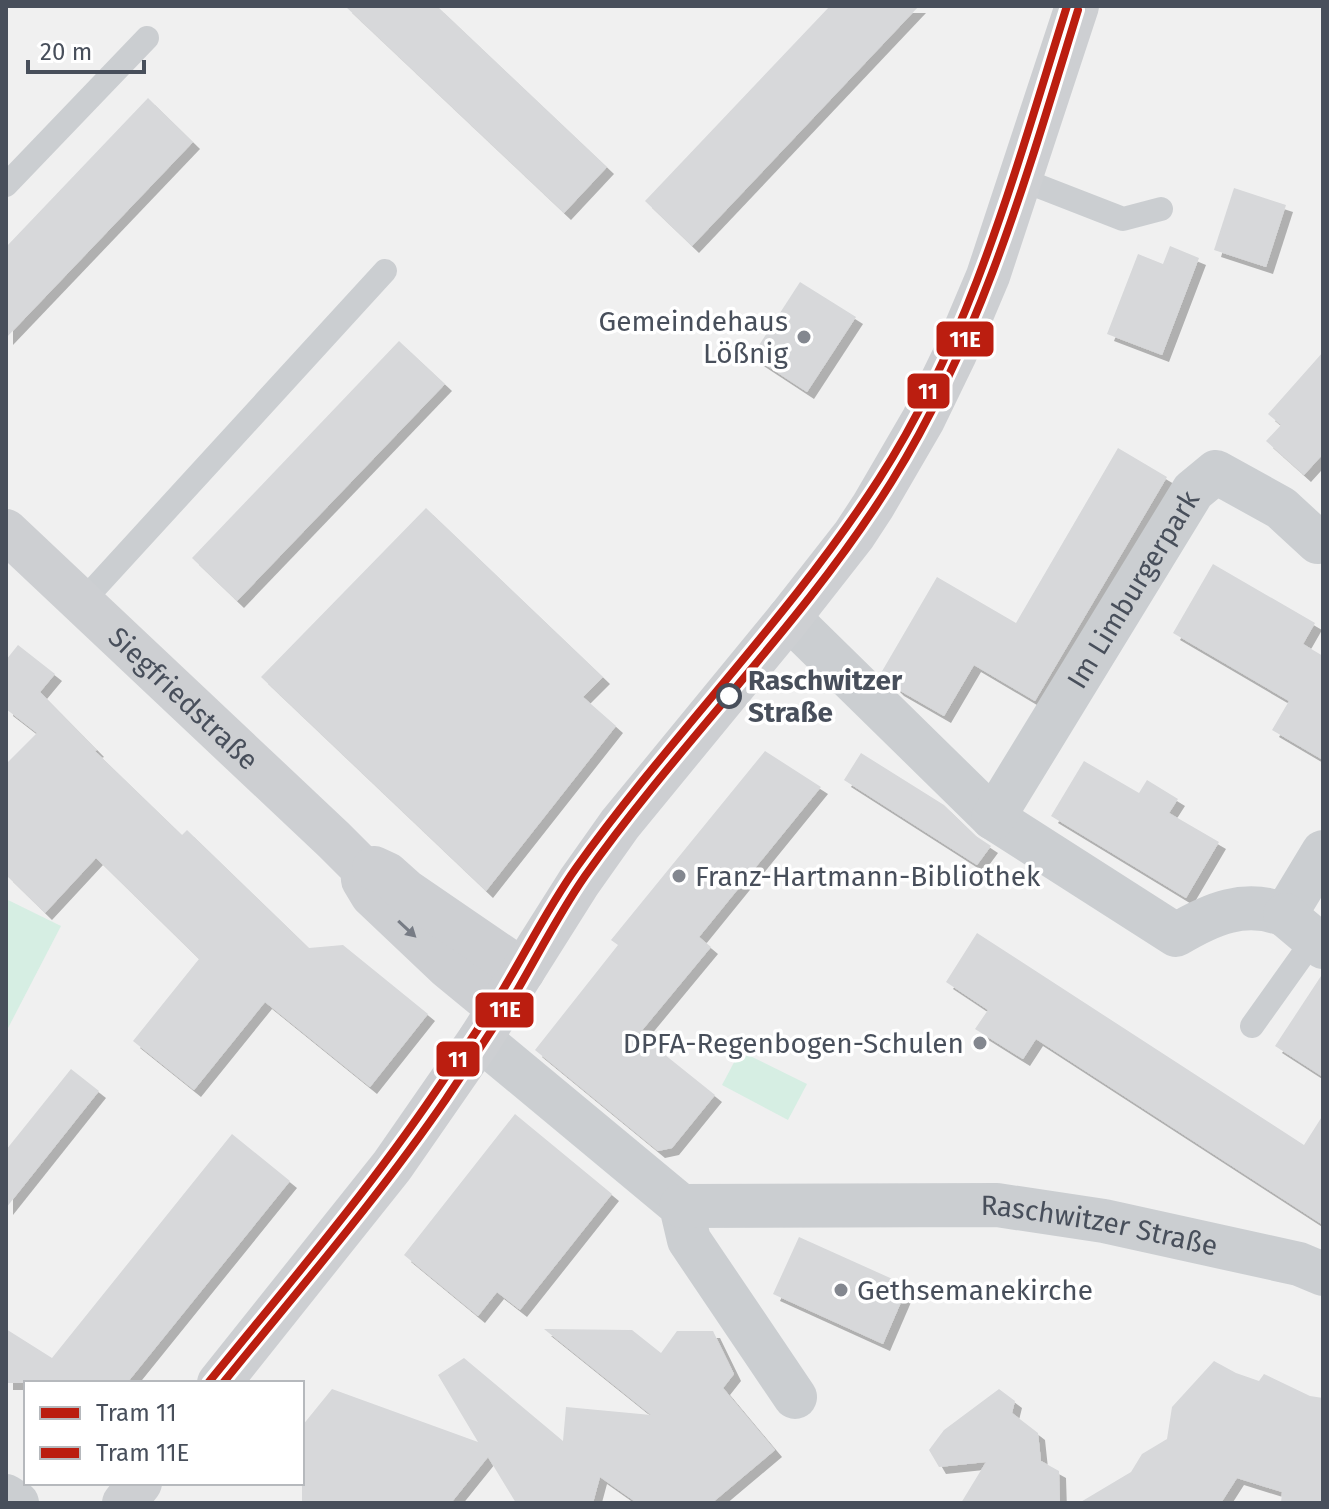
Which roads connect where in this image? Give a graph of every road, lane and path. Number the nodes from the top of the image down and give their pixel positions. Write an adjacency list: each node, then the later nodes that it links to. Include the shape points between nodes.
1 (1077, 6): 3 (main road)
2 (147, 38): 4 (lane)
3 (1020, 179): 5 (lane, via 1123,219); 10 (main road, via 988,276 923,420 854,535)
4 (6, 185)
5 (1161, 209)
6 (385, 271): 9 (lane)
7 (6, 531): 9 (main road, Siegfriedstraße)
8 (1318, 542): 11 (street, Im Limburgerpark, via 1281,508 1216,472 1193,491)
9 (82, 602): 13 (main road, Siegfriedstraße)
10 (789, 618): 11 (street); 15 (main road, via 620,824)
11 (993, 818): 14 (street, via 1176,935 1243,908 1267,908)
12 (1323, 852): 14 (street)
13 (362, 868): 15 (main road, Siegfriedstraße, via 387,874); 16 (main road, Siegfriedstraße, one-way to 16, via 372,895 448,967)
14 (1307, 934): 17 (lane)
15 (523, 971): 16 (main road)
16 (489, 1024): 18 (street); 20 (main road, via 392,1166)
17 (1252, 1026)
18 (681, 1206): 19 (street, Raschwitzer Straße, via 997,1205 1104,1221 1299,1264); 21 (street, via 689,1240)
19 (1323, 1274)
20 (221, 1381)
21 (795, 1397)
22 (138, 1485): 25 (main road)
23 (6, 1496): 24 (street)
24 (17, 1503)
25 (124, 1503)

